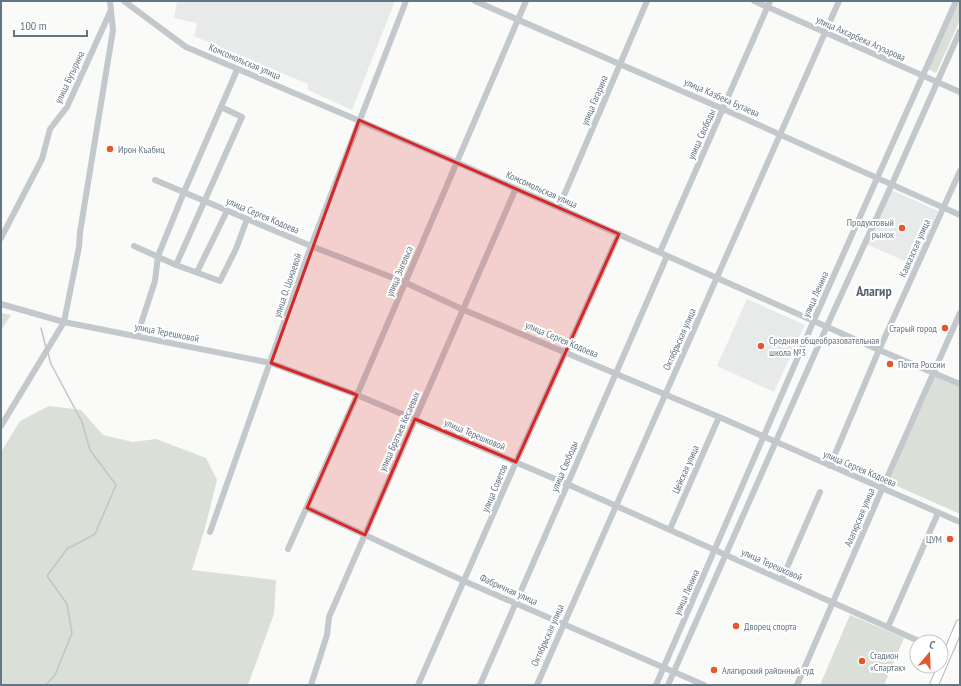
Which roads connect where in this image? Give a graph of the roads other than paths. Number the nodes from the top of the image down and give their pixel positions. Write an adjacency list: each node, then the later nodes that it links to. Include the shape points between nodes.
1 (110, 1): 11 (street)
2 (124, 1): 16 (street, Комсомольская улица, via 186,47)
3 (406, 1): 22 (street, улица О. Цомаевой)
4 (476, 1): 12 (street, улица Казбека Бутаева)
5 (526, 1): 12 (street, улица Энгельса)
6 (647, 1): 15 (street, улица Гагарина)
7 (754, 1): 10 (street, улица Ахсарбека Агузарова)
8 (839, 1): 14 (street, Октябрьская улица)
9 (956, 1): 17 (street, улица Ленина)
10 (769, 4): 14 (street, улица Ахсарбека Агузарова); 21 (street, улица Свободы)
11 (111, 9): 38 (street, улица Бутырина, via 67,107 50,129 42,159); 52 (street, via 113,30 79,247)
12 (518, 19): 15 (street, улица Казбека Бутаева); 24 (street, улица Энгельса)
13 (960, 31): 18 (street, улица Ленина)
14 (825, 33): 17 (street, улица Ахсарбека Агузарова); 23 (street, Октябрьская улица)
15 (620, 63): 21 (street, улица Казбека Бутаева); 32 (street, улица Гагарина)
16 (237, 70): 20 (street); 22 (street, Комсомольская улица)
17 (922, 76): 18 (street, улица Ахсарбека Агузарова); 26 (street, улица Ленина)
18 (937, 82): 19 (street, улица Ахсарбека Агузарова); 28 (street, улица Ленина)
19 (960, 92)
20 (220, 108): 30 (street); 31 (street, via 242,117)
21 (724, 109): 23 (street, улица Казбека Бутаева); 41 (street, улица Свободы)
22 (359, 120): 24 (street, Комсомольская улица); 40 (street, улица О. Цомаевой)
23 (780, 134): 26 (street, улица Казбека Бутаева); 46 (street, Октябрьская улица)
24 (456, 162): 29 (street, Комсомольская улица); 47 (street, улица Энгельса)
25 (960, 171): 33 (street, Кавказская улица)
26 (878, 178): 28 (street, улица Казбека Бутаева); 51 (street, улица Ленина)
27 (155, 180): 30 (street, улица Сергея Кодоева)
28 (892, 184): 33 (street, улица Казбека Бутаева); 53 (street, улица Ленина)
29 (516, 188): 32 (street, Комсомольская улица); 49 (street, улица Братьев Кесаевых)
30 (184, 192): 31 (street, улица Сергея Кодоева); 42 (street)
31 (204, 201): 34 (street, улица Сергея Кодоева); 44 (street)
32 (559, 207): 37 (street, Комсомольская улица)
33 (943, 207): 35 (street, улица Казбека Бутаева); 55 (street, Кавказская улица)
34 (227, 210): 36 (street, улица Сергея Кодоева); 45 (street)
35 (960, 215)
36 (247, 219): 40 (street, улица Сергея Кодоева); 45 (street, via 220,281)
37 (619, 234): 41 (street, Комсомольская улица); 56 (street, улица Советов)
38 (1, 238)
39 (134, 246): 42 (street)
40 (311, 246): 47 (street, улица Сергея Кодоева); 57 (street, улица О. Цомаевой)
41 (660, 252): 43 (street, Комсомольская улица)
42 (158, 256): 44 (street); 54 (street, via 154,281)
43 (667, 256): 46 (street, Комсомольская улица); 59 (street, улица Свободы)
44 (176, 265): 45 (street)
45 (198, 272)
46 (717, 278): 51 (street, Комсомольская улица); 61 (street, Октябрьская улица)
47 (404, 282): 49 (street, улица Сергея Кодоева); 62 (street, улица Энгельса)
48 (1, 304): 52 (street, улица Терешковой)
49 (464, 310): 56 (street, улица Сергея Кодоева); 64 (street, улица Братьев Кесаевых)
50 (960, 313): 58 (street, Алагирская улица)
51 (814, 320): 53 (street, Комсомольская улица); 66 (street, улица Ленина)
52 (64, 322): 54 (street, улица Терешковой); 65 (street)
53 (827, 326): 55 (street, Комсомольская улица); 67 (street, улица Ленина)
54 (137, 336): 57 (street, улица Терешковой)
55 (879, 350): 58 (street, Комсомольская улица); 69 (street, Кавказская улица)
56 (566, 351): 59 (street, улица Сергея Кодоева); 68 (street, улица Советов)
57 (271, 363): 62 (street, улица Терешковой); 78 (street, улица О. Цомаевой)
58 (933, 372): 60 (street, Комсомольская улица); 71 (street, Алагирская улица)
59 (615, 373): 61 (street, улица Сергея Кодоева); 70 (street, улица Свободы)
60 (960, 384)
61 (665, 394): 63 (street, улица Сергея Кодоева); 73 (street, Октябрьская улица)
62 (358, 395): 64 (street, улица Терешковой); 74 (street, улица Энгельса)
63 (720, 417): 66 (street, улица Сергея Кодоева); 77 (street, Цейская улица)
64 (415, 419): 68 (street, улица Терешковой); 79 (street, улица Братьев Кесаевых)
65 (1, 426)
66 (764, 437): 67 (street, улица Сергея Кодоева); 81 (street, улица Ленина)
67 (776, 442): 69 (street, улица Сергея Кодоева); 82 (street, улица Ленина)
68 (516, 462): 70 (street, улица Терешковой); 84 (street, улица Советов)
69 (830, 466): 71 (street, улица Сергея Кодоева)
70 (567, 484): 73 (street, улица Терешковой); 86 (street, улица Свободы)
71 (882, 489): 75 (street, улица Сергея Кодоева); 85 (street, Алагирская улица)
72 (820, 492): 83 (street)
73 (616, 505): 77 (street, улица Терешковой); 87 (street, Октябрьская улица)
74 (307, 508): 79 (street, Фабричная улица); 80 (street, улица Энгельса)
75 (938, 512): 76 (street, улица Сергея Кодоева); 89 (street)
76 (960, 522)
77 (670, 529): 81 (street, улица Терешковой)
78 (210, 532)
79 (365, 535): 84 (street, Фабричная улица); 95 (street, улица Братьев Кесаевых, via 329,617 327,635)
80 (288, 549)
81 (715, 550): 82 (street, улица Терешковой); 92 (street, улица Ленина)
82 (726, 554): 83 (street, улица Терешковой); 93 (street, улица Ленина)
83 (782, 579): 85 (street, улица Терешковой)
84 (464, 581): 86 (street, Фабричная улица); 96 (street, улица Советов)
85 (834, 602): 89 (street, улица Терешковой); 102 (street, Алагирская улица)
86 (515, 603): 87 (street, Фабричная улица); 97 (street, улица Свободы)
87 (563, 624): 92 (street, Фабричная улица); 98 (street, Октябрьская улица)
88 (960, 624): 91 (main road)
89 (888, 627): 90 (street, улица Терешковой)
90 (909, 637)
91 (949, 644)
92 (664, 667): 93 (street, Фабричная улица); 99 (street, улица Ленина)
93 (674, 671): 100 (street, улица Ленина); 101 (street, Фабричная улица)
94 (937, 674): 103 (main road)
95 (312, 685)
96 (418, 685)
97 (480, 685)
98 (536, 685)
99 (656, 685)
100 (668, 685)
101 (704, 685)
102 (797, 685)
103 (934, 685)

